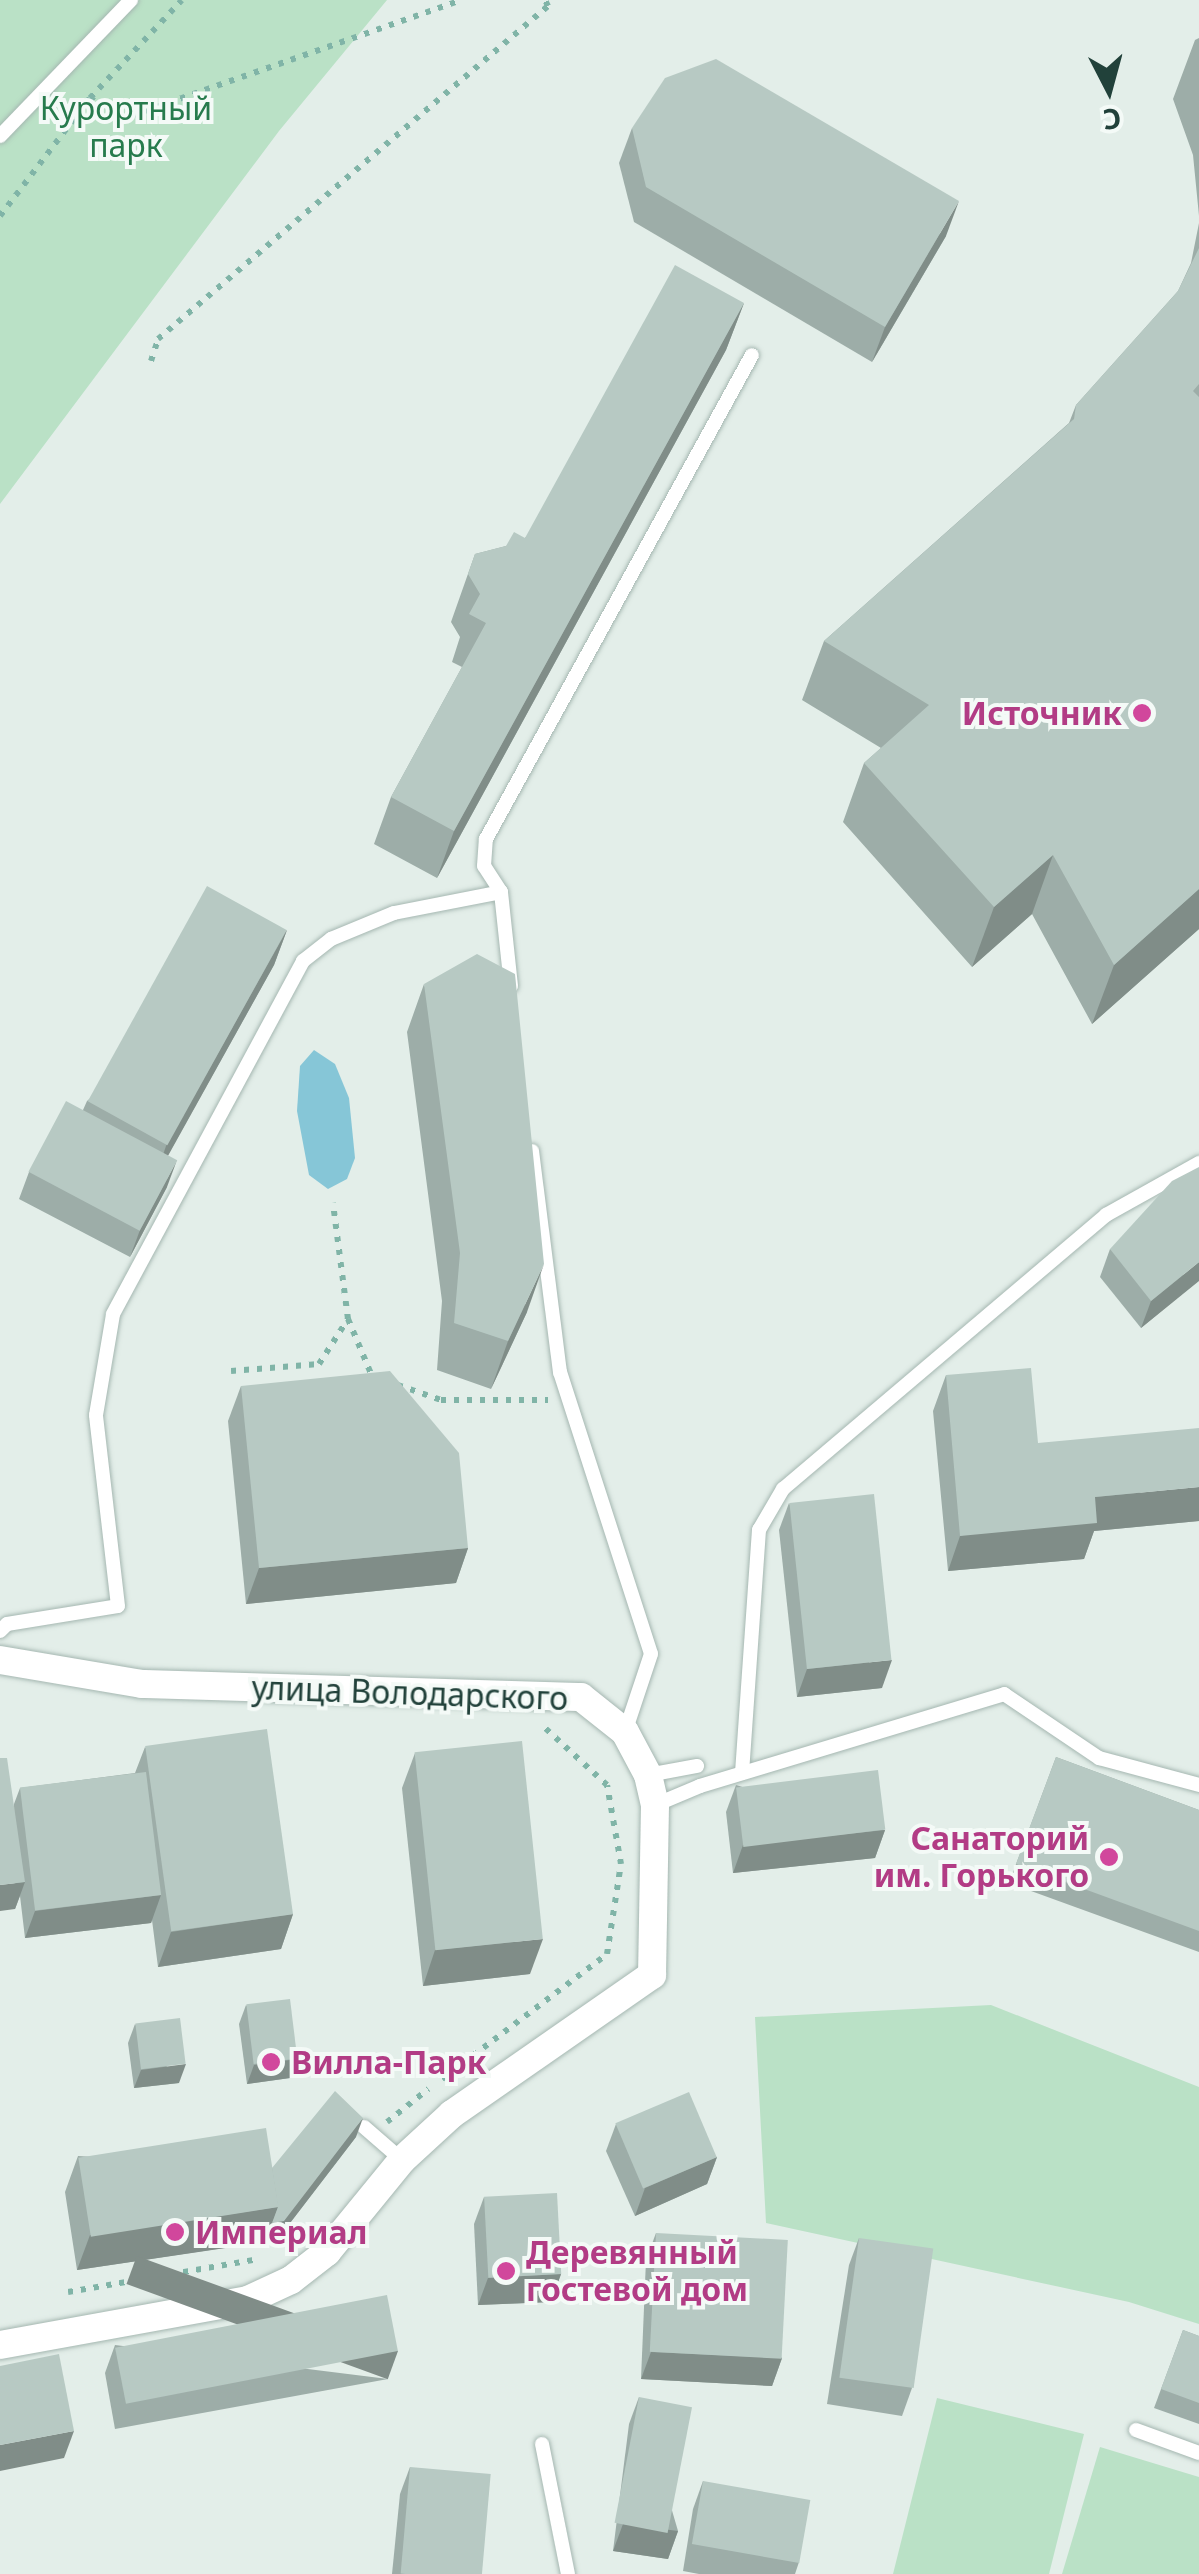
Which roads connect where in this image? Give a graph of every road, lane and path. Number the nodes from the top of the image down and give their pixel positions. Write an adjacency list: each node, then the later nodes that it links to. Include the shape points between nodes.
1 (130, 0): 6 (lane)
2 (182, 0): 5 (path)
3 (462, 0): 5 (path, via 120,120)
4 (544, 0): 9 (path, via 548,6 158,339)
5 (90, 98): 7 (path)
6 (0, 136)
7 (0, 216)
8 (752, 355): 10 (lane, via 486,839 484,866)
9 (151, 361)
10 (501, 892): 11 (lane); 18 (lane, via 394,914 331,939 303,961 112,1314 96,1415 118,1606 7,1624)
11 (513, 1004)
12 (530, 1138): 17 (lane)
13 (1199, 1162): 23 (lane, via 1106,1214 784,1488 759,1530)
14 (333, 1204): 15 (path)
15 (348, 1319): 16 (path, via 319,1364); 17 (path, via 366,1374 441,1400)
16 (231, 1370)
17 (569, 1401): 21 (lane, via 651,1654)
18 (0, 1631)
19 (0, 1660): 21 (street, улица Володарского, via 142,1684 580,1697)
20 (534, 1724): 27 (path, via 550,1729 607,1786 621,1864 607,1954)
21 (624, 1732): 24 (street, улица Володарского)
22 (696, 1766): 24 (lane)
23 (742, 1773): 25 (lane, via 1004,1694 1099,1758); 26 (lane)
24 (648, 1775): 26 (street, улица Володарского)
25 (1199, 1784)
26 (654, 1806): 28 (street, улица Володарского, via 652,1975 452,2114)
27 (370, 2132): 28 (lane)
28 (402, 2160): 31 (street, улица Володарского, via 327,2252 292,2280 248,2300)
29 (262, 2258): 30 (path)
30 (68, 2292)
31 (0, 2345)
32 (1136, 2430): 34 (lane)
33 (542, 2444): 35 (lane)
34 (1199, 2454)
35 (568, 2574)

